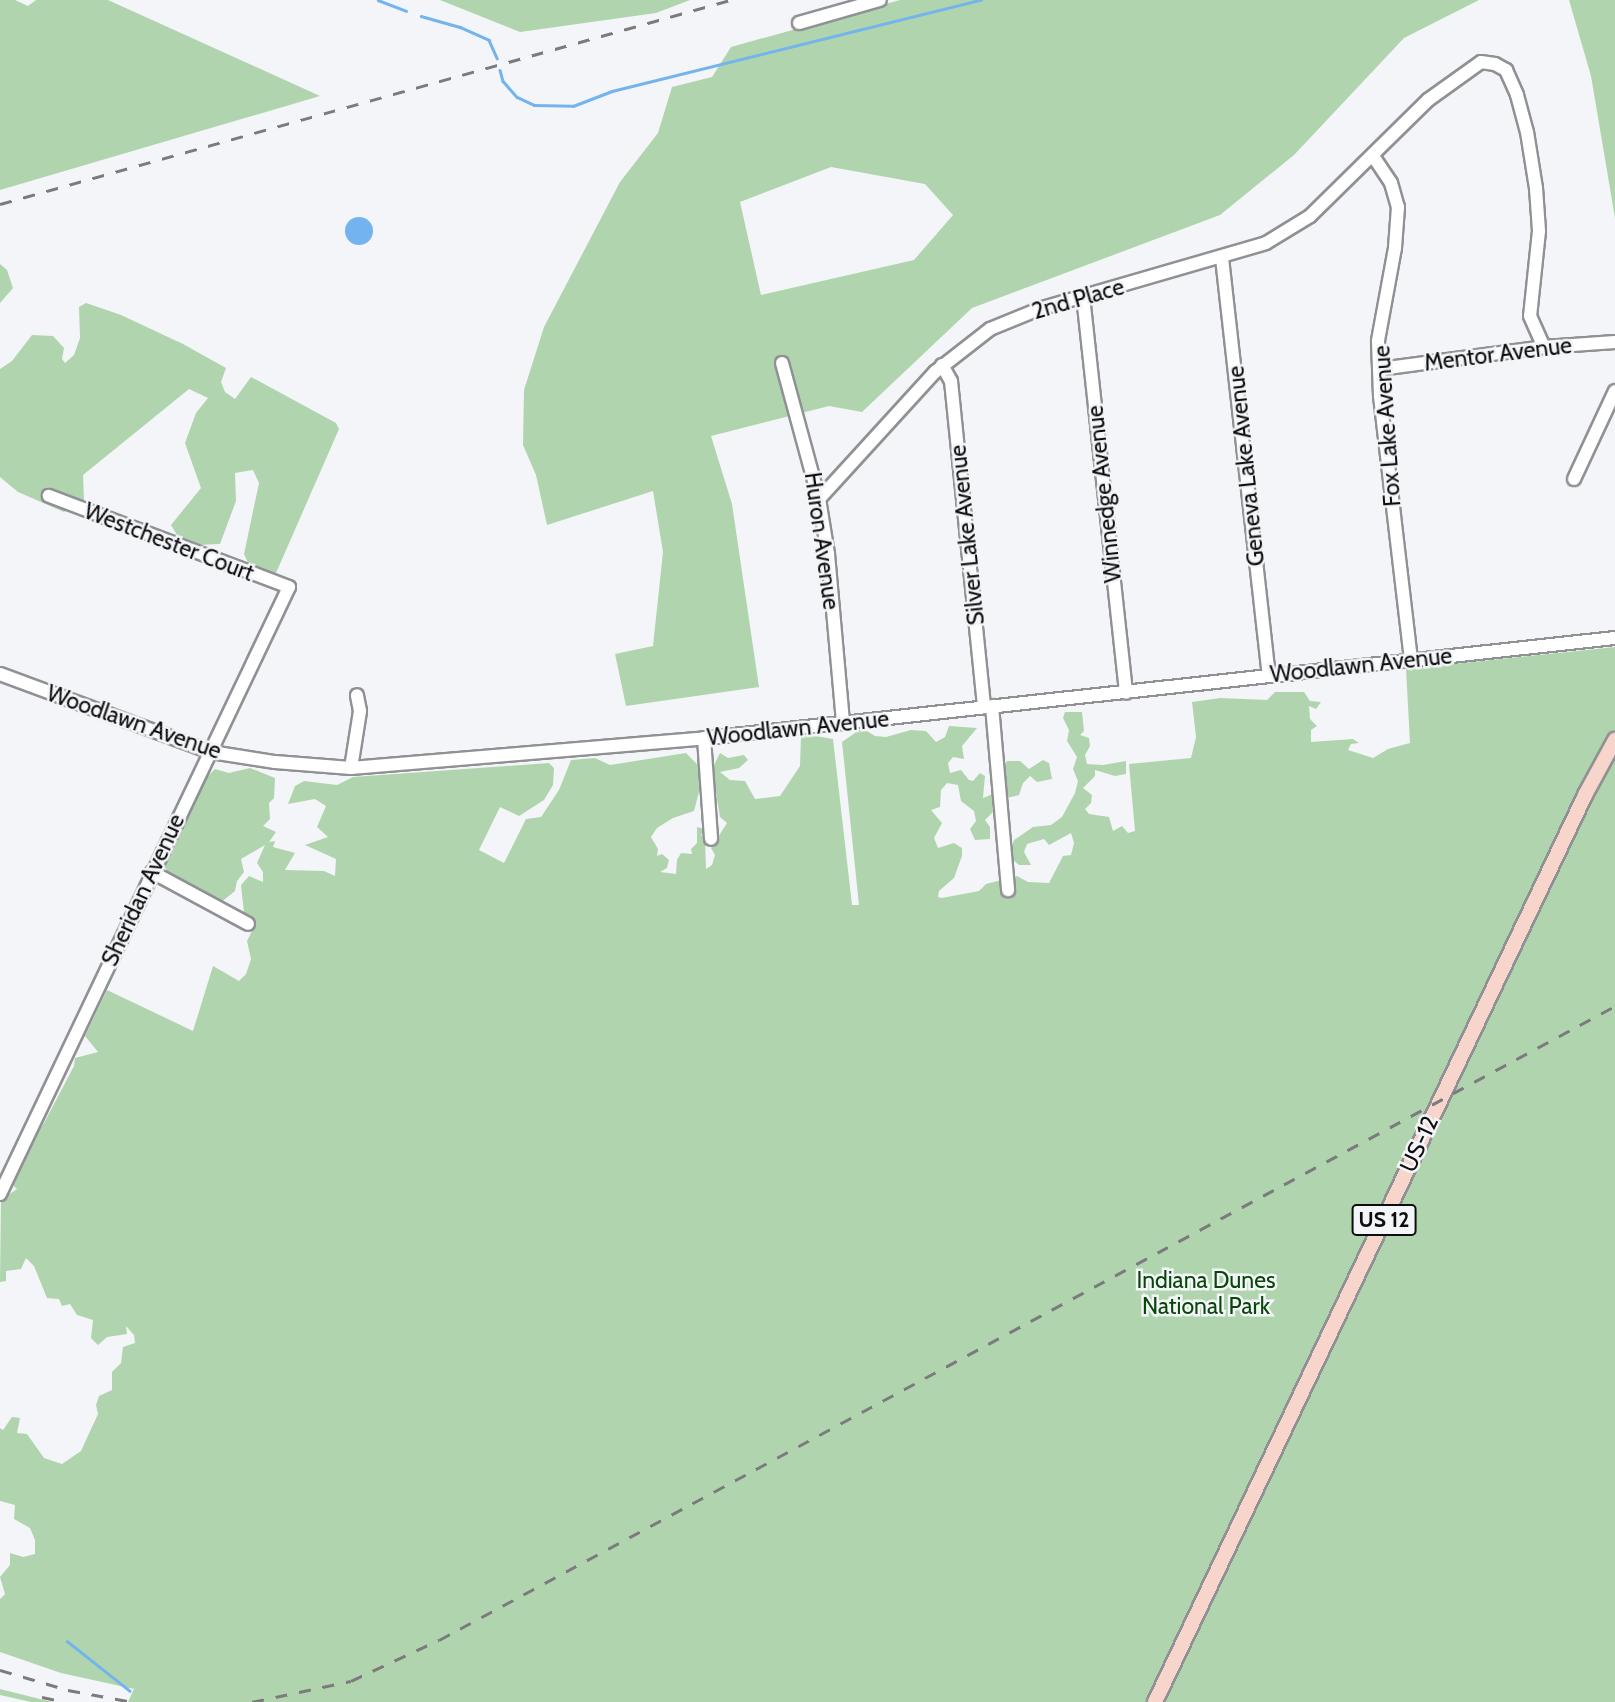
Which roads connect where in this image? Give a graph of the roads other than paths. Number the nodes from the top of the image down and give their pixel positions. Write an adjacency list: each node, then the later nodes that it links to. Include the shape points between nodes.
1 (880, 0): 2 (street)
2 (799, 23)
3 (1373, 156): 4 (street, 2nd Place, via 1299,224 1266,243); 7 (street, 2nd Place, via 1428,100 1481,62 1506,71 1525,123 1536,188 1538,258 1530,316); 10 (street, Fox Lake Avenue, via 1391,183 1398,207 1378,341)
4 (1222, 258): 5 (street, 2nd Place); 19 (street, Geneva Lake Avenue)
5 (1083, 296): 9 (street, 2nd Place, via 990,329); 20 (street, Winnedge Avenue)
6 (1615, 342): 7 (street, Mentor Avenue)
7 (1544, 347): 10 (street, Mentor Avenue)
8 (782, 363): 14 (street, Huron Avenue)
9 (942, 365): 14 (street, 2nd Place); 22 (street, Silver Lake Avenue, via 951,381)
10 (1380, 369): 17 (street, Fox Lake Avenue)
11 (1615, 391): 12 (street)
12 (1574, 479)
13 (49, 496): 15 (street, Westchester Court)
14 (819, 499): 23 (street, Huron Avenue)
15 (289, 587): 27 (street, Sheridan Avenue)
16 (1611, 639): 17 (street, Woodlawn Avenue)
17 (1411, 661): 19 (street, Woodlawn Avenue)
18 (0, 674): 27 (street, Woodlawn Avenue)
19 (1269, 674): 20 (street, Woodlawn Avenue)
20 (1126, 692): 22 (street, Woodlawn Avenue)
21 (357, 695): 29 (street, via 360,711)
22 (988, 707): 23 (street, Woodlawn Avenue); 32 (street, Silver Lake Avenue)
23 (843, 723): 25 (street, Woodlawn Avenue)
24 (1615, 733): 28 (street)
25 (704, 738): 29 (street, Woodlawn Avenue); 30 (street)
26 (1615, 740): 28 (main road, US-12 / US 12)
27 (211, 752): 29 (street, Woodlawn Avenue); 31 (street, Sheridan Avenue)
28 (1606, 753): 35 (main road, US-12 / US 12)
29 (351, 768)
30 (711, 839)
31 (152, 872): 33 (street); 34 (street, Sheridan Avenue)
32 (1008, 890)
33 (248, 924)
34 (0, 1194)
35 (1155, 1702)

